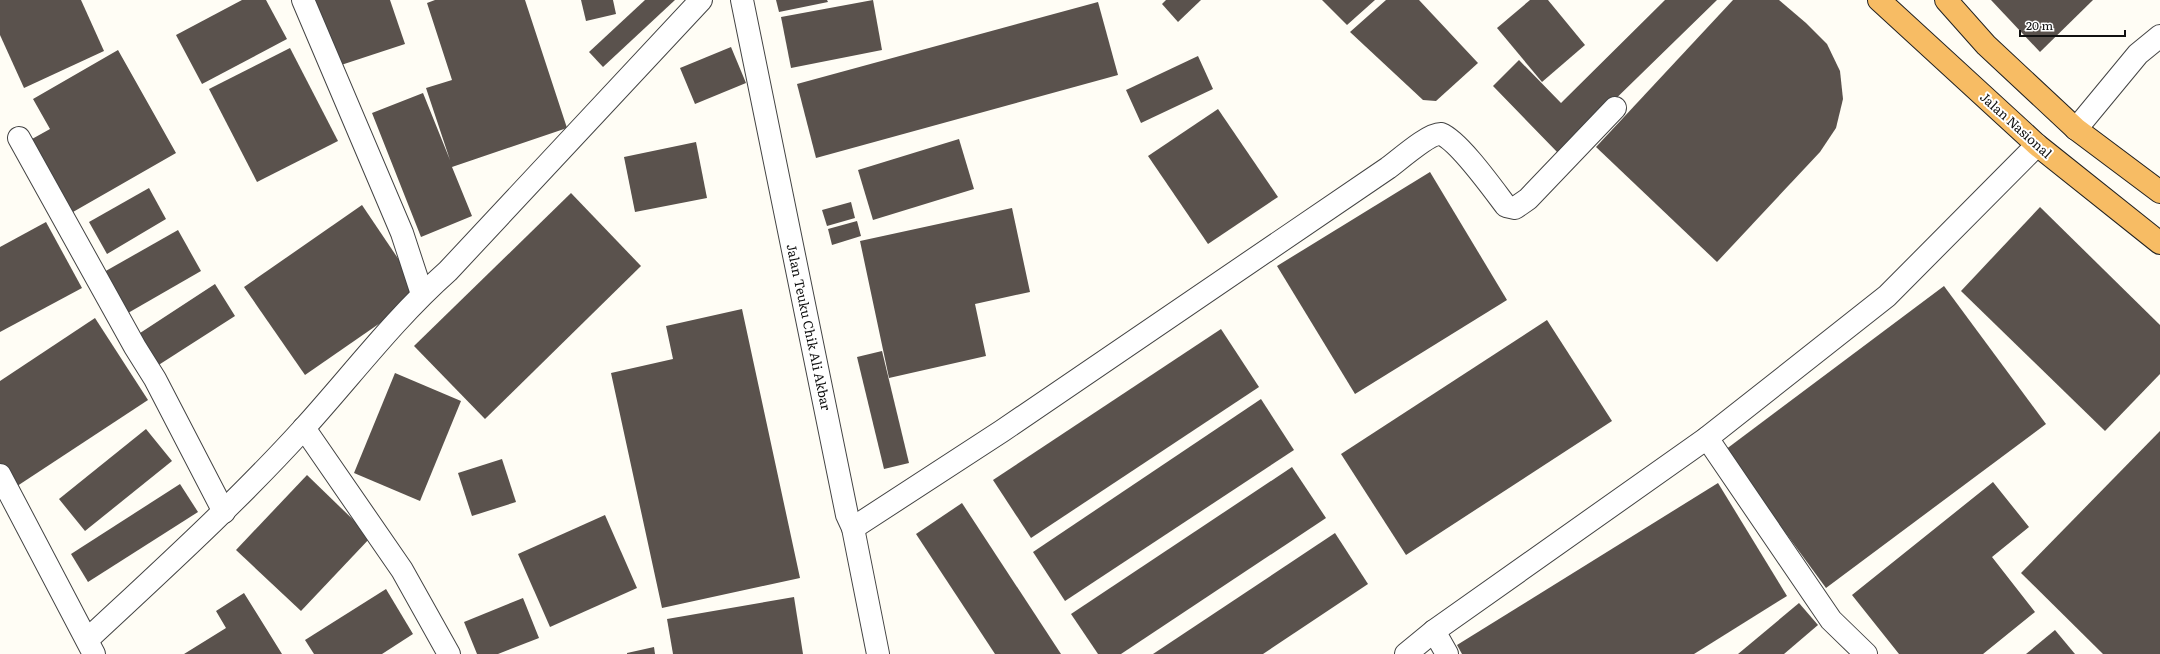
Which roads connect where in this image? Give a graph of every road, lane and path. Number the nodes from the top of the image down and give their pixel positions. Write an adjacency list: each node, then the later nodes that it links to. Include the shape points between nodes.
1 (303, 0): 13 (street, via 402,233)
2 (701, 0): 13 (street, via 448,271)
3 (742, 0): 18 (street, Jalan Teuku Chik Ali Akbar, via 847,515)
4 (1879, 0): 10 (highway, Jalan Nasional)
5 (1946, 0): 8 (highway, via 1986,45)
6 (2160, 36): 8 (street, via 2138,54)
7 (1614, 108): 18 (street, via 1528,199 1515,208 1506,206 1450,139 1441,134 1430,136 1388,168 1002,431)
8 (2076, 129): 11 (highway)
9 (19, 138): 17 (street, via 155,379)
10 (2037, 146): 12 (highway, Jalan Nasional); 15 (street, via 1887,296)
11 (2160, 192)
12 (2160, 243)
13 (422, 294): 14 (street)
14 (304, 428): 17 (street); 21 (street, via 402,570)
15 (1707, 438): 19 (street); 25 (street, via 1831,620)
16 (0, 475): 20 (street)
17 (224, 512): 20 (street)
18 (853, 528): 22 (street, Jalan Teuku Chik Ali Akbar)
19 (1434, 631): 23 (street); 24 (street)
20 (91, 646)
21 (449, 654)
22 (878, 654)
23 (1406, 654)
24 (1447, 654)
25 (1866, 654)

